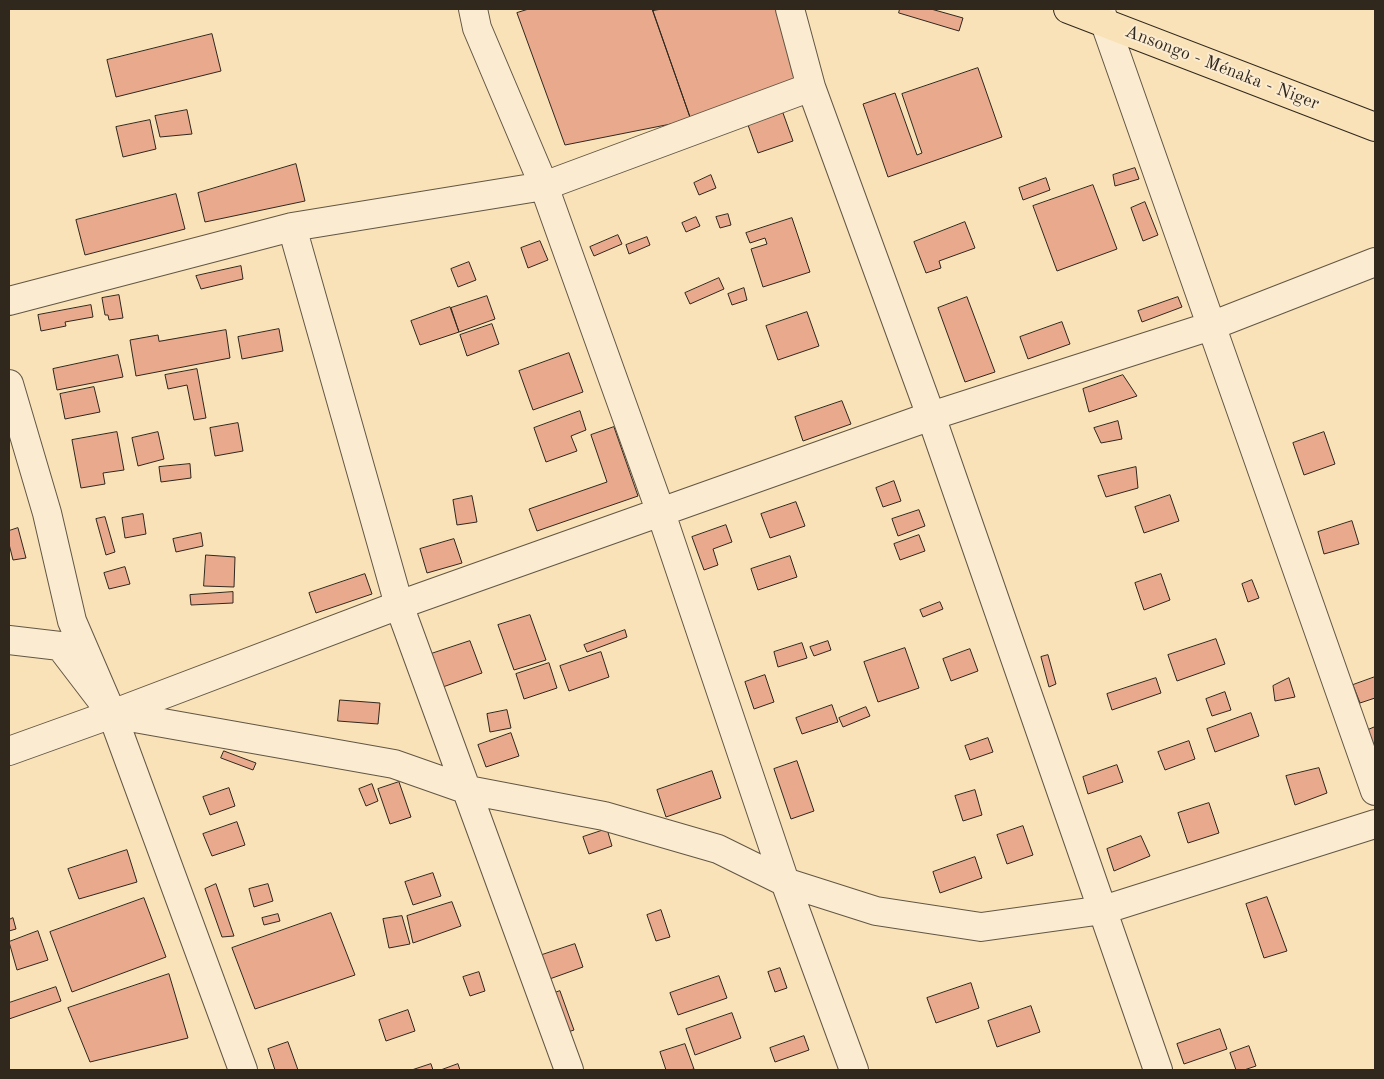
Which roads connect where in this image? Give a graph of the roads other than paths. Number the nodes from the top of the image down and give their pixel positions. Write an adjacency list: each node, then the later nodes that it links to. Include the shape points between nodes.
1 (473, 9): 7 (street, via 477,28)
2 (790, 9): 5 (street)
3 (1068, 9): 4 (main road, Ansongo - Ménaka - Niger)
4 (1103, 16): 6 (main road, Ansongo - Ménaka - Niger); 11 (street)
5 (811, 87): 7 (street); 13 (street)
6 (1375, 127)
7 (544, 186): 8 (street); 14 (street)
8 (292, 227): 10 (street); 15 (street)
9 (1375, 262): 11 (street)
10 (9, 301)
11 (1211, 326): 13 (street); 20 (street)
12 (9, 384): 17 (street, via 47,513 72,621)
13 (931, 416): 14 (street); 23 (street)
14 (661, 513): 15 (street); 22 (street)
15 (399, 605): 17 (street); 19 (street)
16 (9, 640): 17 (street, via 60,646)
17 (112, 714): 18 (street); 19 (street, via 394,764); 24 (street)
18 (9, 751)
19 (468, 790): 22 (street, via 604,816 670,835 718,849); 25 (street)
20 (1375, 791)
21 (1375, 824): 23 (street)
22 (785, 882): 23 (street, via 876,911 980,927); 26 (street)
23 (1103, 910): 27 (street)
24 (243, 1070)
25 (569, 1070)
26 (854, 1070)
27 (1158, 1070)

